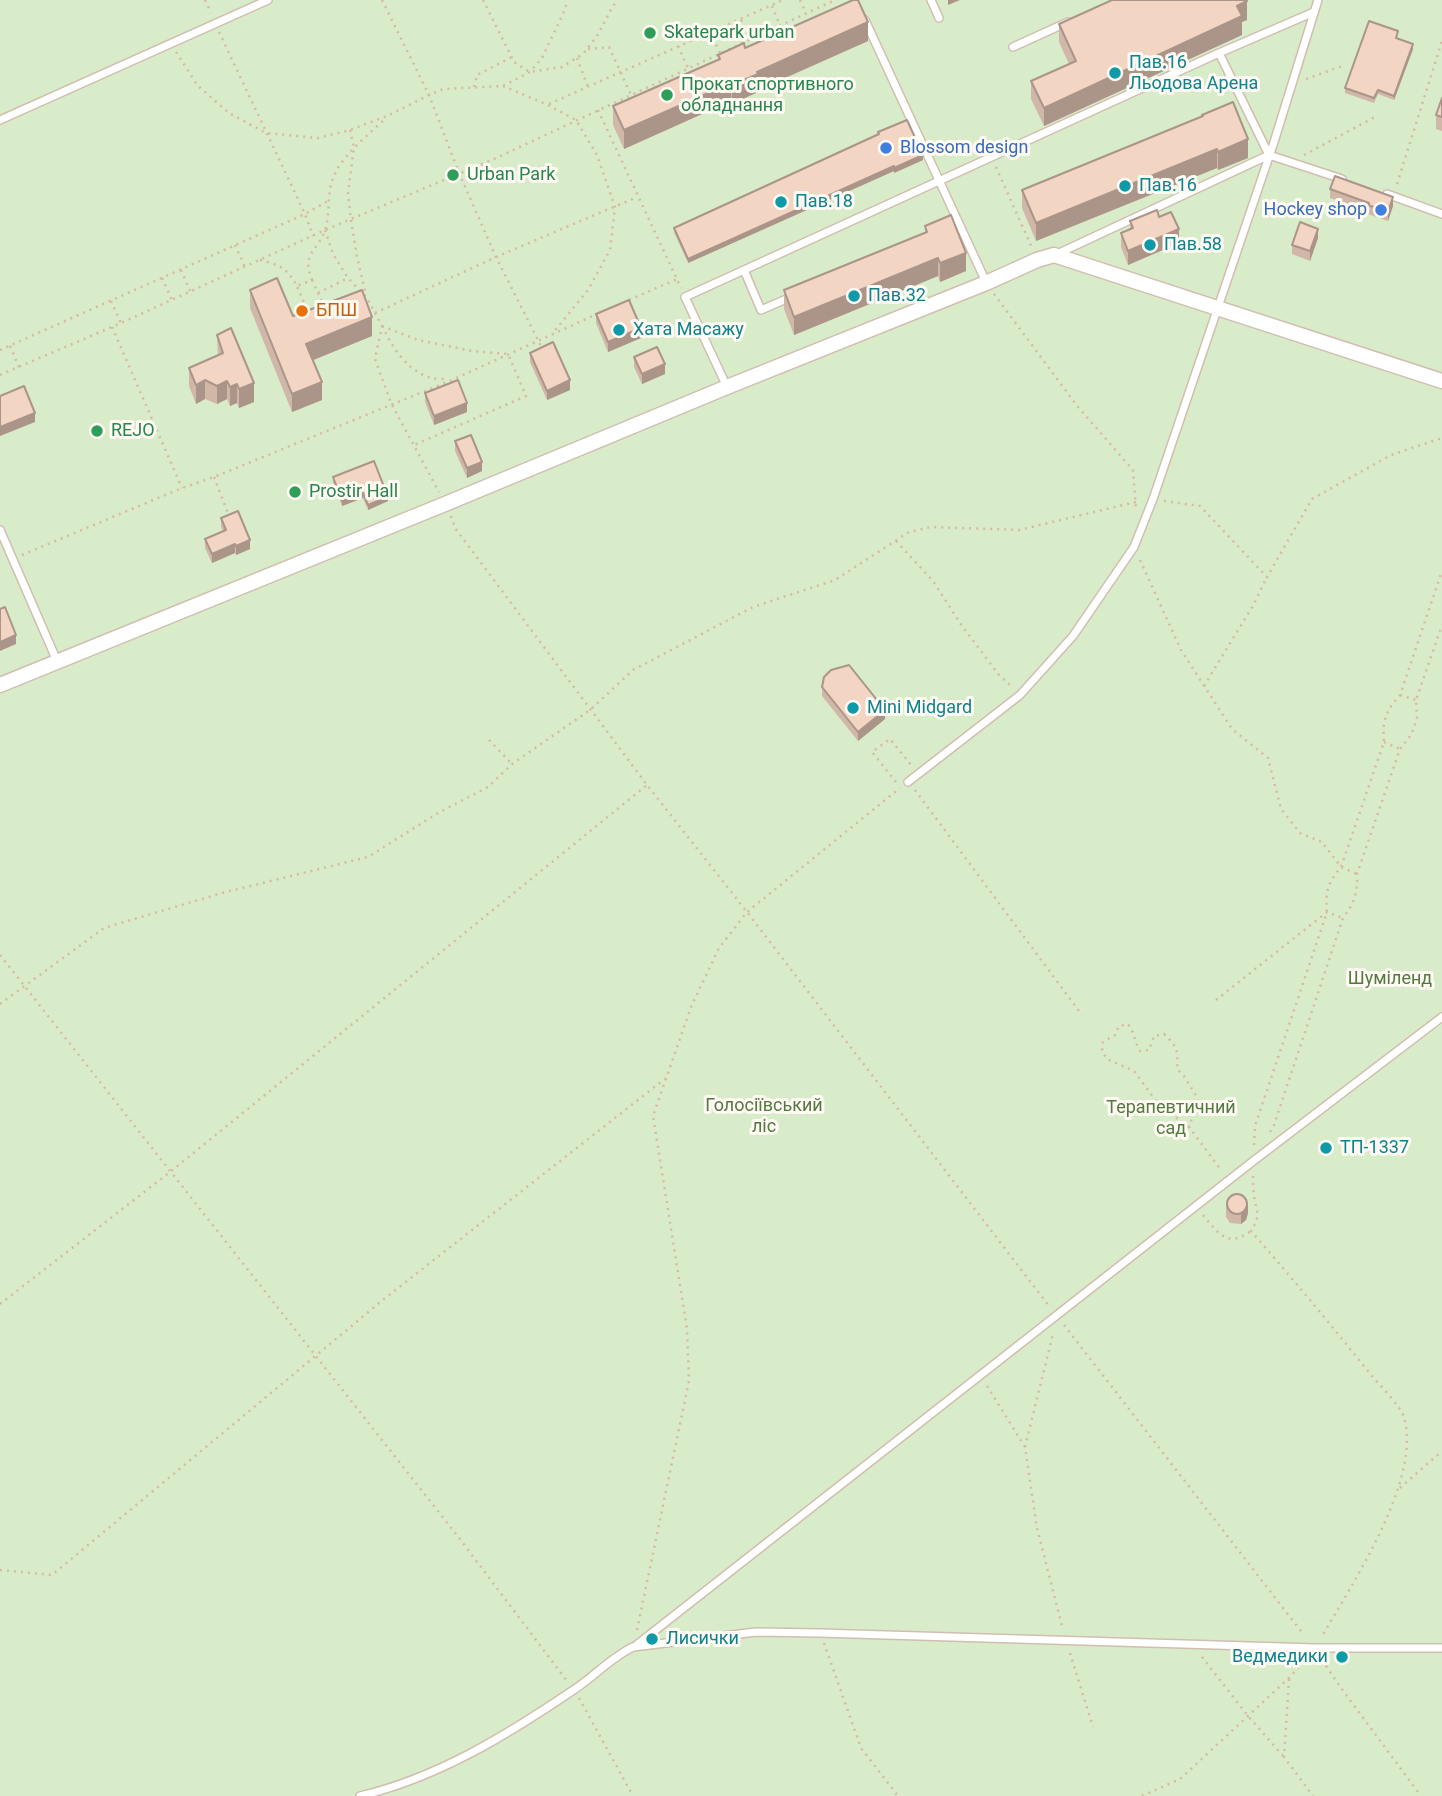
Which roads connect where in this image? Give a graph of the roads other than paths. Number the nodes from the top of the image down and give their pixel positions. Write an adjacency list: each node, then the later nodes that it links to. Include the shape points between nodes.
1 (268, 0): 10 (lane)
2 (931, 0): 6 (lane)
3 (1318, 0): 4 (lane)
4 (1314, 12): 9 (lane); 11 (lane)
5 (862, 13): 12 (lane)
6 (939, 18)
7 (1070, 21): 8 (lane)
8 (1013, 47)
9 (1219, 53): 11 (lane); 12 (lane)
10 (0, 120)
11 (1269, 155): 13 (lane); 18 (lane); 22 (lane)
12 (938, 181): 16 (lane); 19 (lane)
13 (1354, 183)
14 (1380, 192): 15 (lane)
15 (1442, 214)
16 (957, 222): 17 (lane); 20 (lane)
17 (945, 227)
18 (1054, 255): 20 (street); 22 (street)
19 (744, 270): 21 (lane, via 761,310); 24 (lane, via 685,297)
20 (986, 283): 24 (street)
21 (798, 293)
22 (1217, 308): 23 (street); 28 (lane, via 1134,547 1073,636 1020,695)
23 (1442, 382)
24 (727, 387): 26 (street)
25 (0, 530): 26 (lane)
26 (57, 662): 27 (street)
27 (0, 685)
28 (908, 782)
29 (1442, 1017): 30 (lane)
30 (634, 1647): 31 (lane, via 756,1632); 32 (lane, via 618,1654 575,1690 472,1753 390,1789)
31 (1442, 1648)
32 (360, 1796)

